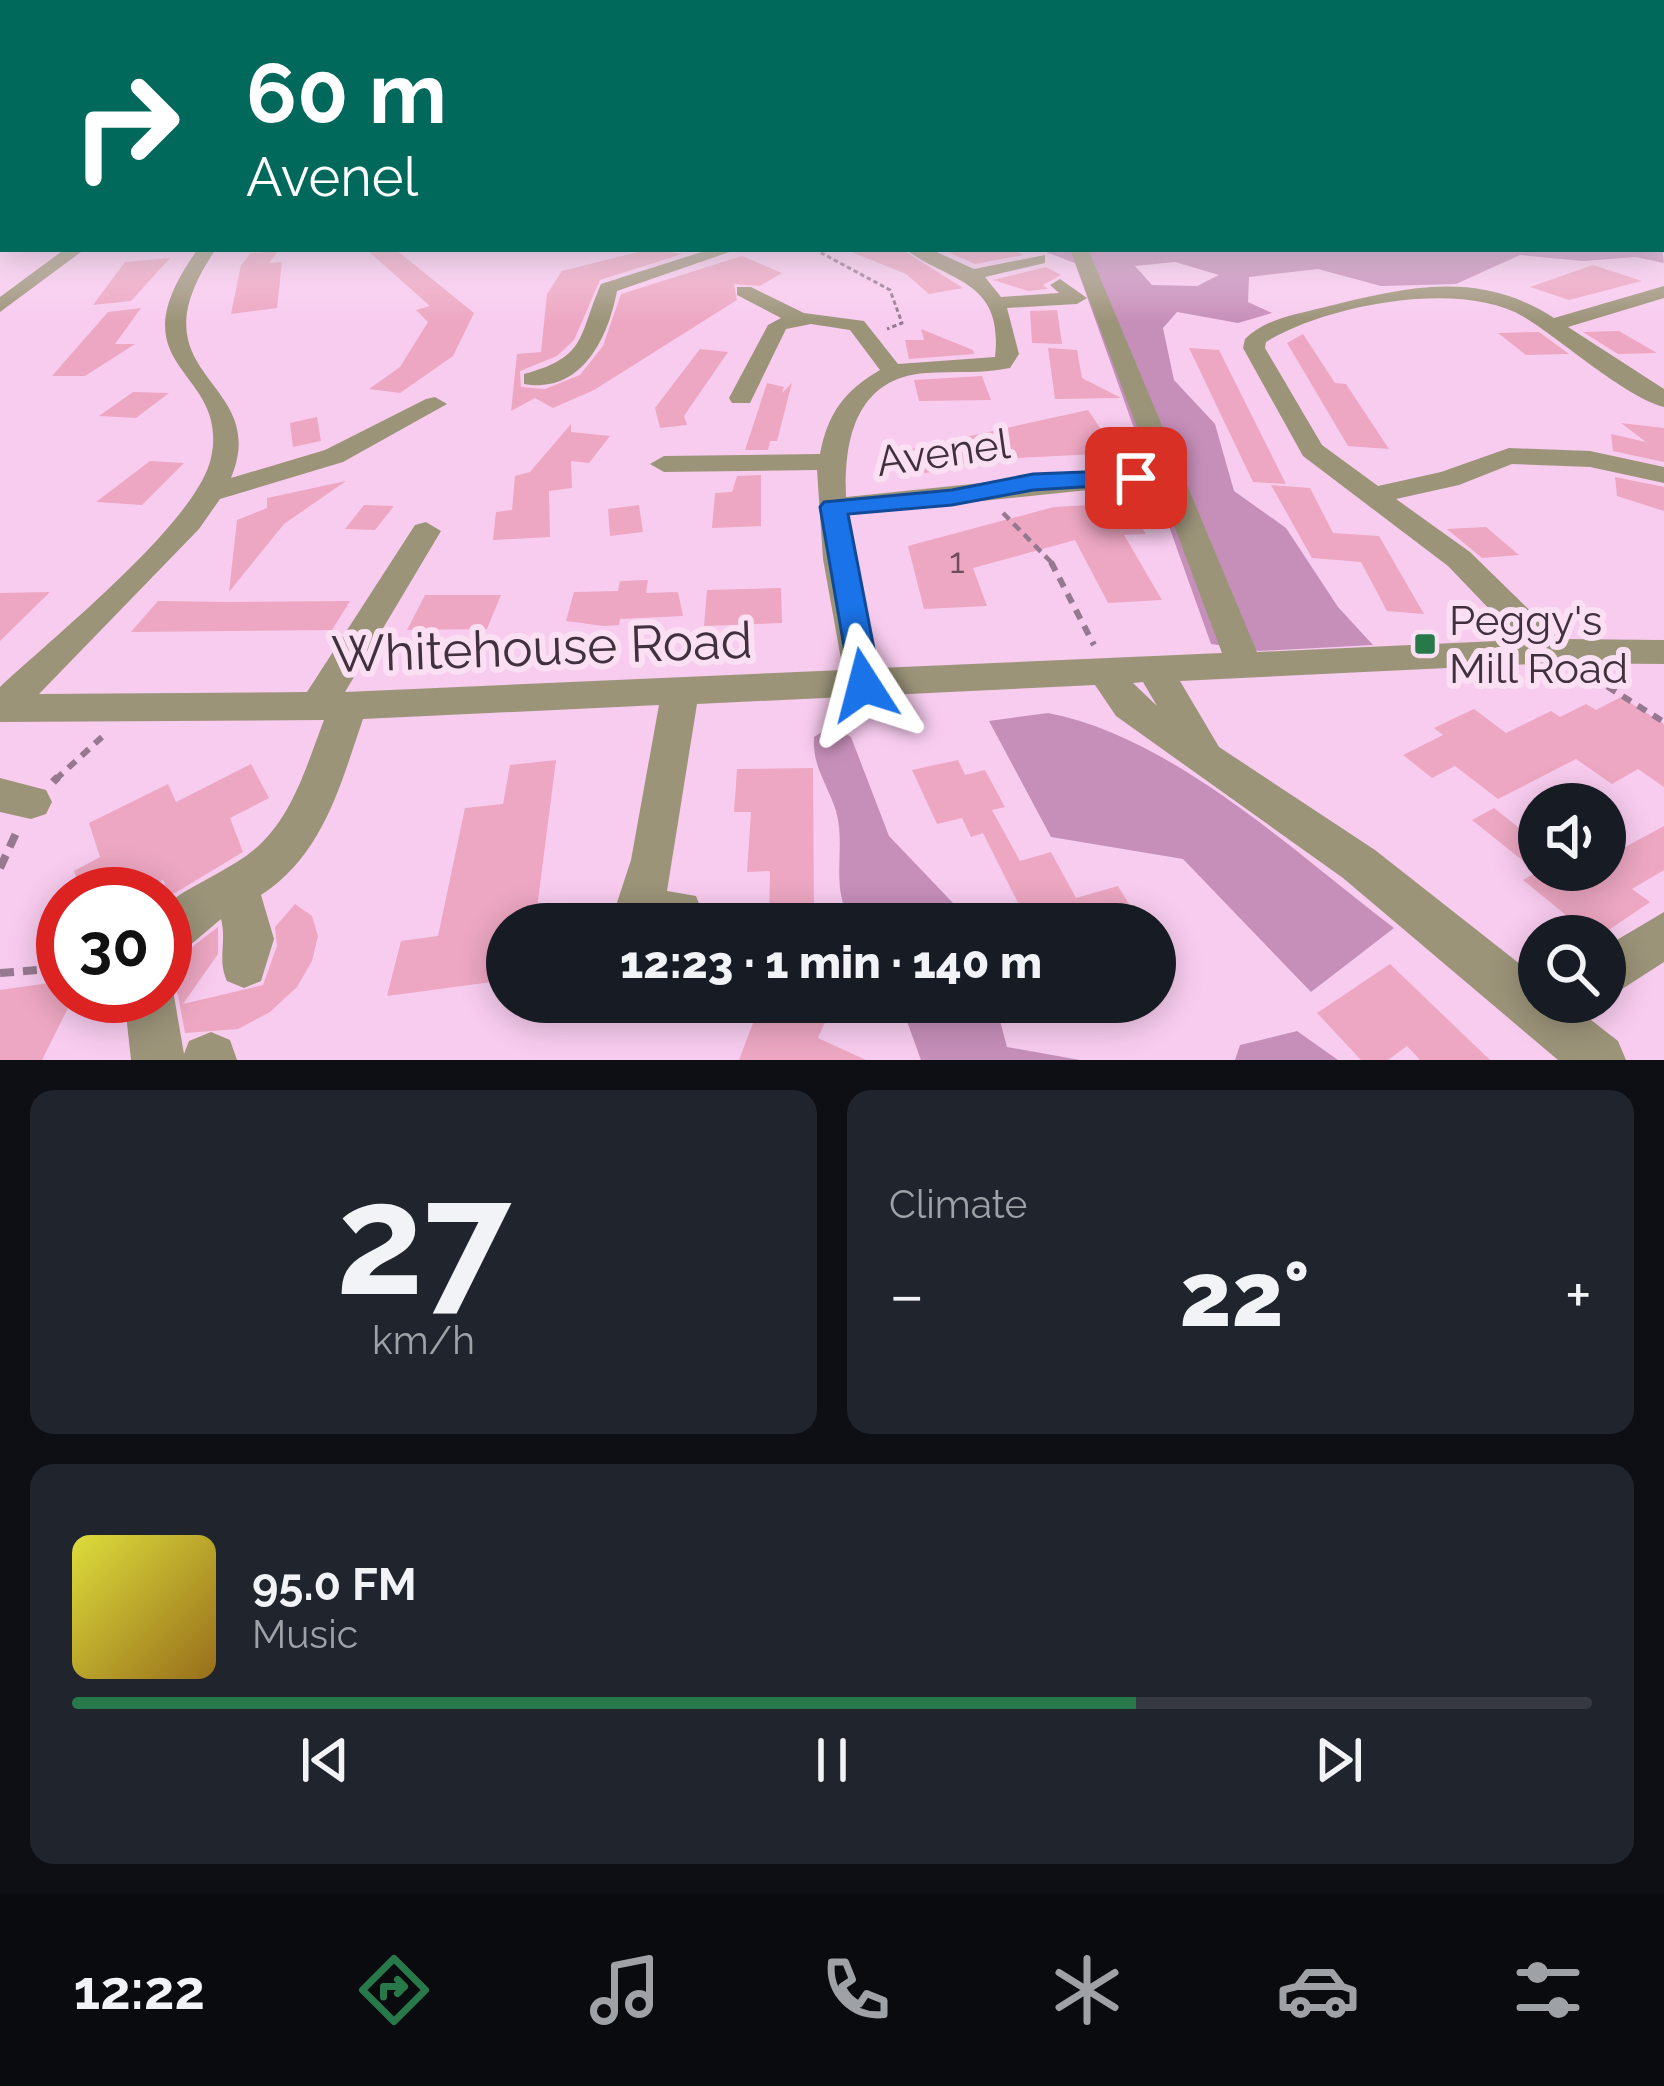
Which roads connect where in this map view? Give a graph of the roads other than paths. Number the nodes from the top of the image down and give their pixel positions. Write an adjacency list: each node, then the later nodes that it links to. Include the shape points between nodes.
1 (72, 252): 12 (street)
2 (205, 252): 24 (street, via 172,320 175,347 221,408 228,432)
3 (720, 252): 16 (street, via 608,288 602,328 578,374)
4 (921, 252): 7 (street)
5 (1080, 252): 30 (street)
6 (1039, 259): 7 (street)
7 (975, 274): 11 (street)
8 (1060, 285): 11 (street, via 1077,298)
9 (1657, 292): 14 (street)
10 (747, 294): 13 (street)
11 (998, 303): 15 (street, via 1008,353 1002,363)
12 (0, 307)
13 (799, 319): 15 (street, via 864,331); 17 (street, via 778,325)
14 (1552, 325): 18 (street); 25 (street, via 1504,301 1430,290 1279,325 1256,339 1312,450)
15 (893, 372): 20 (street, via 846,405)
16 (532, 379)
17 (749, 393)
18 (1664, 400)
19 (435, 404): 24 (street, via 334,456)
20 (828, 462): 21 (street); 26 (street)
21 (664, 464)
22 (1664, 475): 25 (street, via 1590,459 1509,456)
23 (1136, 478): 26 (street, Avenel)
24 (213, 491): 36 (street)
25 (1374, 495): 28 (street, via 1459,559)
26 (833, 507): 33 (street)
27 (426, 531): 35 (street)
28 (1550, 651): 29 (street, Whitehouse Road); 30 (street, Whitehouse Road)
29 (1664, 652)
30 (1246, 668): 31 (street, Whitehouse Road)
31 (1155, 672): 32 (street, Whitehouse Road); 37 (street, via 1189,730)
32 (1107, 674): 33 (street, Whitehouse Road); 37 (street, via 1129,706)
33 (864, 685): 34 (street, Whitehouse Road)
34 (680, 693): 35 (street, Whitehouse Road); 39 (street)
35 (333, 707): 36 (street, Whitehouse Road); 38 (street, via 301,823 276,860)
36 (1, 708)
37 (1236, 777): 44 (street)
38 (236, 889): 40 (street); 43 (street, via 250,939)
39 (651, 903)
40 (192, 911)
41 (1664, 934): 42 (street)
42 (1626, 961)
43 (244, 964)
44 (1518, 979)
45 (153, 1023): 47 (street)
46 (1570, 1023): 48 (street)
47 (158, 1060)
48 (1599, 1060)

